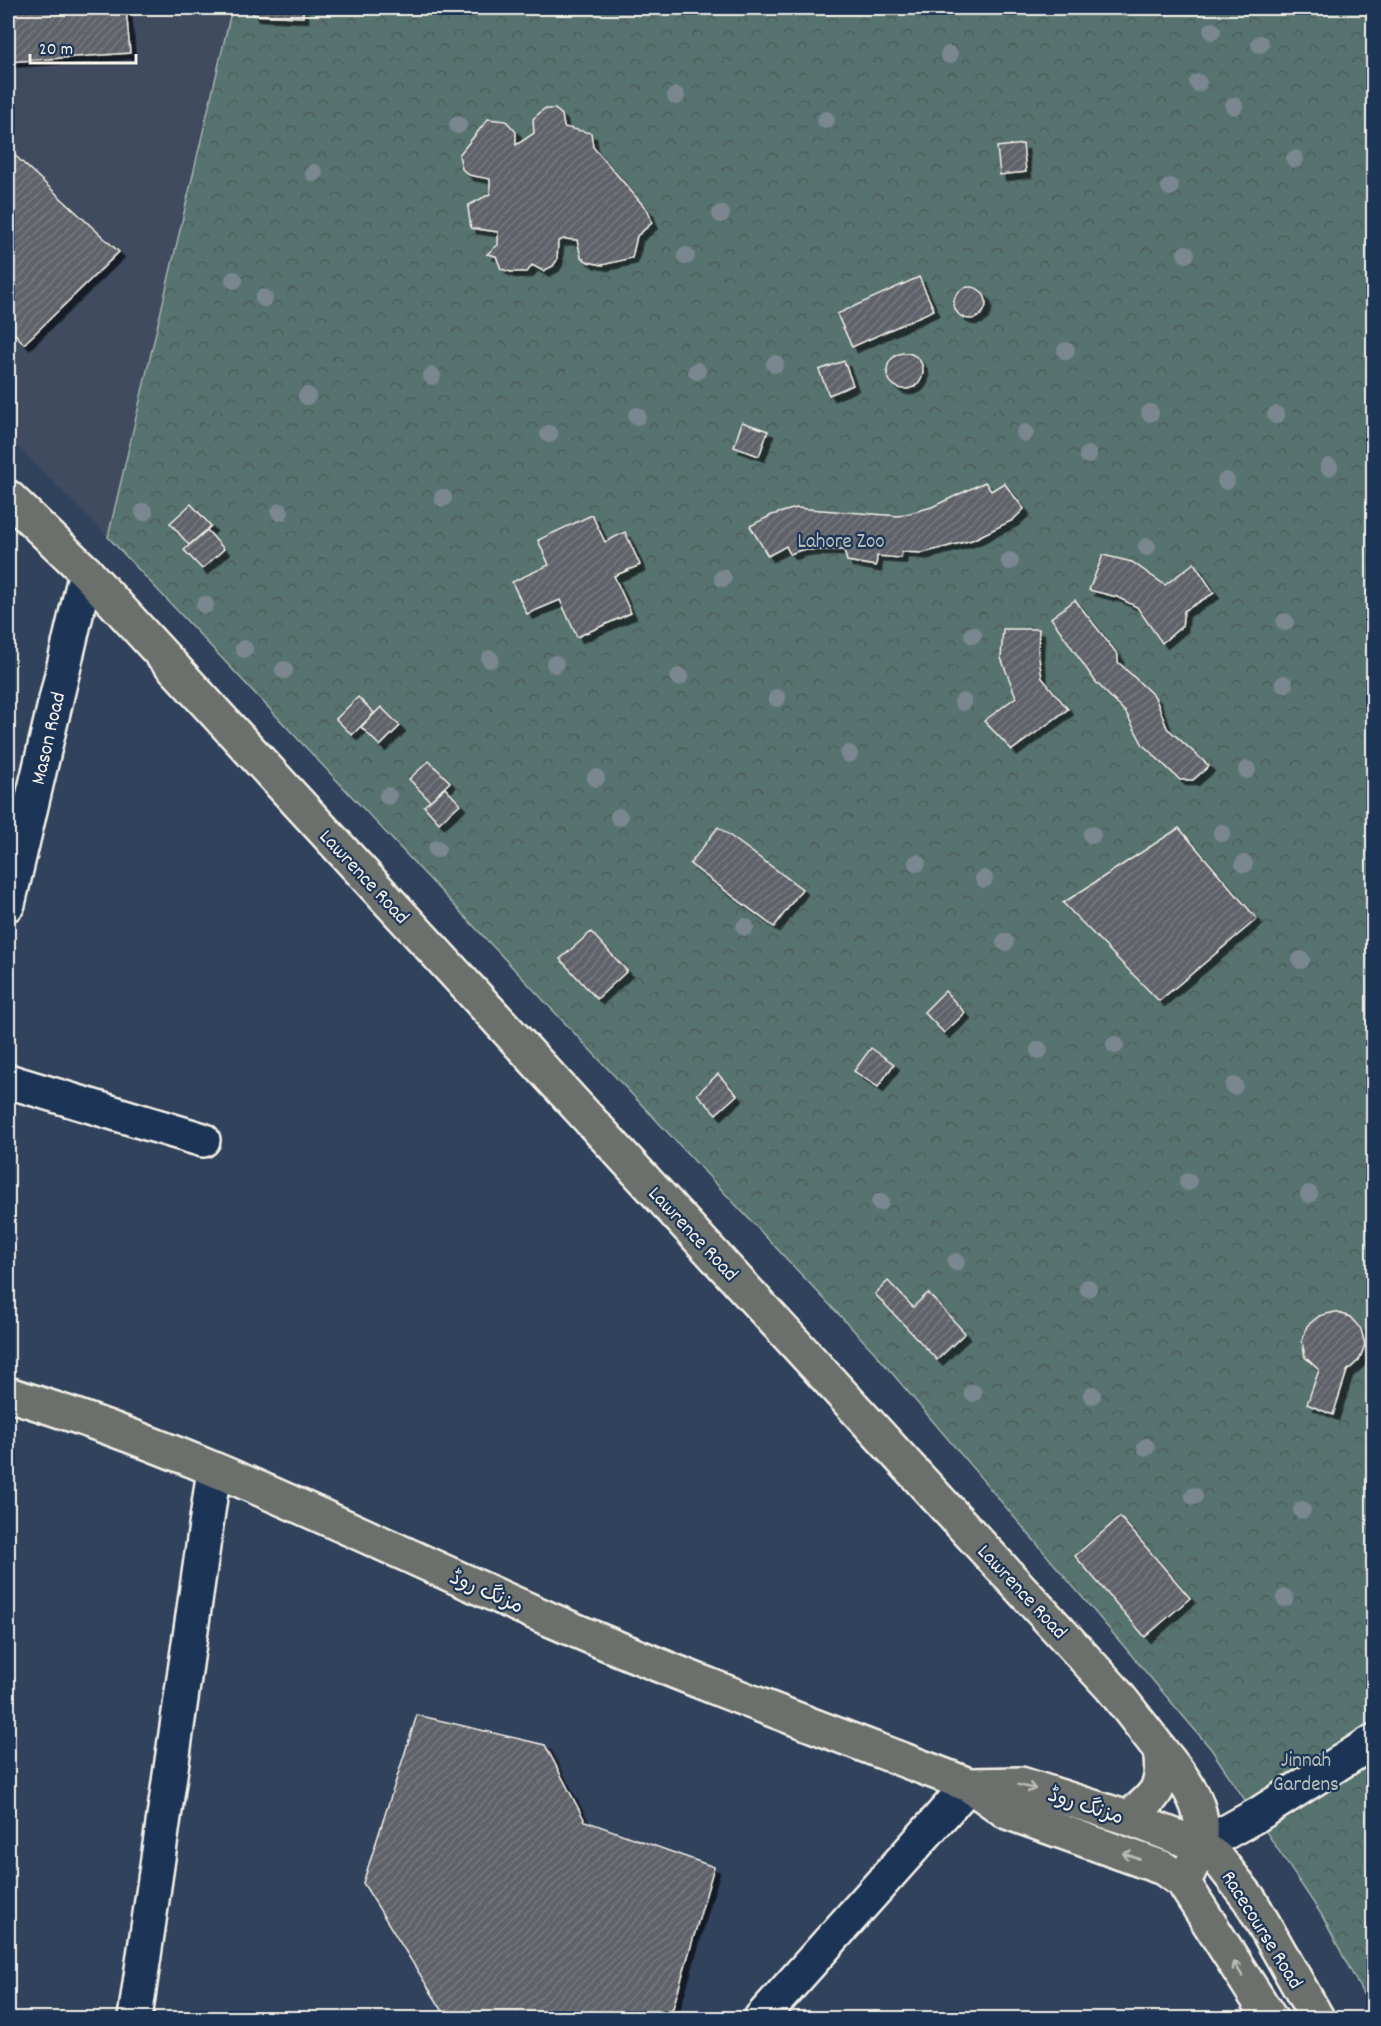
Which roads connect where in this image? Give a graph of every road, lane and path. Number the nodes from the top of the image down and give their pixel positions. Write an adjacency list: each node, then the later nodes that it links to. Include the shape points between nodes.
1 (8, 497): 2 (main road, Lawrence Road)
2 (86, 572): 3 (street, Mason Road); 9 (main road, Lawrence Road, via 1111,1687)
3 (8, 904)
4 (8, 1081): 5 (street)
5 (203, 1140)
6 (8, 1394): 7 (main road, مزنگ روڈ)
7 (214, 1470): 10 (main road, مزنگ روڈ, via 559,1623); 15 (street)
8 (1374, 1741): 12 (street)
9 (1160, 1750): 11 (main road, via 1161,1782 1152,1798); 12 (main road, Lawrence Road, via 1199,1807)
10 (969, 1785): 11 (main road, مزنگ روڈ, one-way to 11, via 1021,1784); 13 (main road, مزنگ روڈ, one-way to 10, via 1163,1868 1007,1812); 14 (street)
11 (1128, 1818): 12 (main road, مزنگ روڈ)
12 (1201, 1846): 13 (main road, Lawrence Road); 17 (main road, Racecourse Road, via 1218,1859 1250,1900)
13 (1183, 1882): 16 (main road, one-way to 13)
14 (773, 2014)
15 (135, 2019)
16 (1270, 2019)
17 (1317, 2019)

